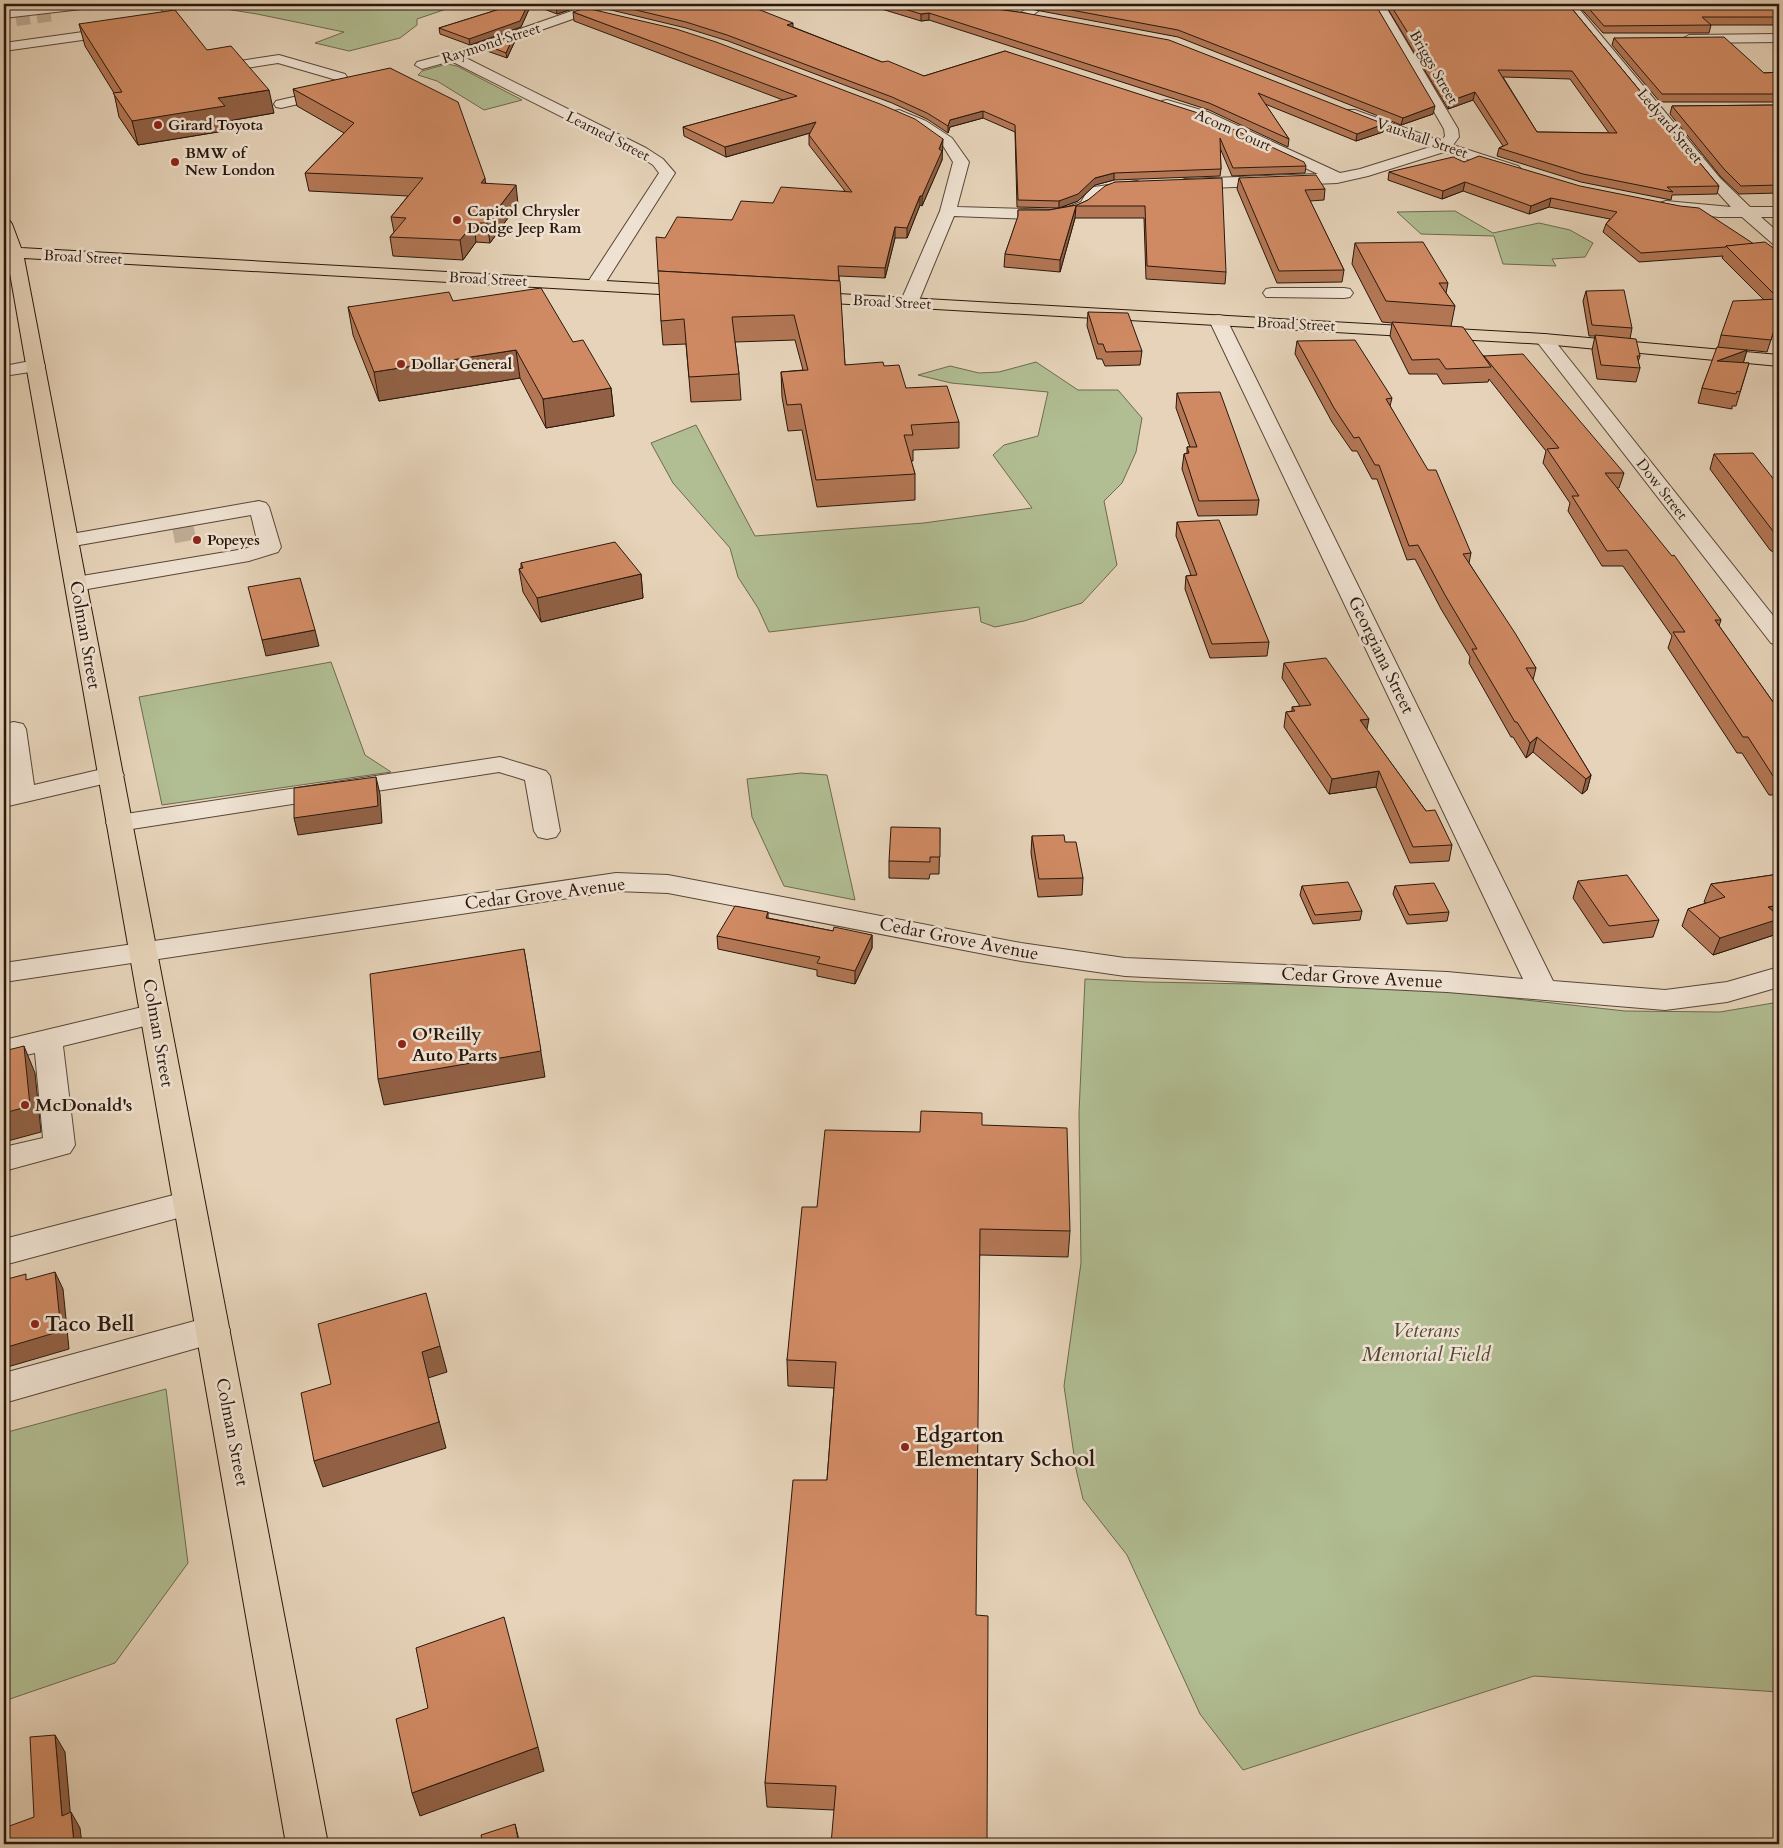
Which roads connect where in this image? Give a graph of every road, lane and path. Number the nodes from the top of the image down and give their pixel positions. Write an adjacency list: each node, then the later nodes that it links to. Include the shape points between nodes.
1 (86, 4): 7 (street)
2 (164, 4): 18 (street, via 177,23)
3 (603, 4): 8 (street, Raymond Street)
4 (1042, 4): 10 (street)
5 (1378, 4): 28 (street, Briggs Street, via 1451,129 1452,137)
6 (1569, 4): 15 (street, Ledyard Street)
7 (60, 8): 12 (street)
8 (587, 10): 11 (street); 19 (street, Raymond Street)
9 (1008, 12): 10 (street)
10 (1025, 14): 13 (street)
11 (616, 17)
12 (8, 18)
13 (1044, 18)
14 (1779, 38): 17 (street)
15 (1598, 39): 16 (street); 25 (street, Ledyard Street)
16 (1617, 39)
17 (1674, 39)
18 (4, 47)
19 (453, 57): 21 (street, Raymond Street); 40 (street, Learned Street, via 641,151 658,162 667,173)
20 (240, 65): 23 (street, via 279,59 344,83)
21 (422, 65)
22 (1158, 101): 30 (street, Acorn Court, via 1203,116)
23 (281, 104)
24 (886, 108): 34 (street, via 921,124 947,141 961,162)
25 (1655, 108): 26 (street); 36 (street, Ledyard Street, via 1715,181)
26 (1674, 108)
27 (1340, 109): 28 (street, Vauxhall Street)
28 (1443, 146): 29 (street, Vauxhall Street); 30 (street, via 1363,173)
29 (1526, 173)
30 (1337, 178): 31 (street)
31 (1172, 185)
32 (1152, 186): 34 (street, via 1100,190 1076,211 1060,214)
33 (1650, 203): 36 (street)
34 (948, 211): 45 (street)
35 (1779, 212): 36 (street)
36 (1747, 213): 38 (street, Ledyard Street)
37 (4, 224): 39 (main road, Colman Street)
38 (1779, 241)
39 (9, 252): 40 (main road, Broad Street); 49 (main road, Colman Street)
40 (594, 285): 41 (main road, Broad Street)
41 (710, 292)
42 (1272, 293): 43 (street)
43 (1344, 293)
44 (789, 296): 45 (main road, Broad Street)
45 (909, 303): 46 (main road, Broad Street)
46 (1218, 320): 47 (main road, Broad Street); 64 (street, Georgiana Street)
47 (1544, 339): 48 (main road, Broad Street); 55 (street, Dow Street)
48 (1779, 361)
49 (36, 366): 50 (street); 52 (main road, Colman Street)
50 (4, 371)
51 (127, 530): 52 (street); 53 (street, via 151,535 246,522 255,530 255,540 248,548); 53 (street, via 259,507 270,547 249,555)
52 (68, 541): 54 (main road, Colman Street)
53 (203, 563): 54 (street)
54 (76, 584): 57 (main road, Colman Street)
55 (1779, 638)
56 (9, 730): 58 (street)
57 (111, 775): 58 (street); 59 (main road, Colman Street)
58 (13, 797)
59 (119, 824): 60 (street, via 500,764 537,776); 61 (main road, Colman Street)
60 (547, 831)
61 (144, 952): 62 (street, Cedar Grove Avenue); 64 (street, Cedar Grove Avenue, via 616,882 668,884 1021,952 1125,967 1447,982); 65 (main road, Colman Street)
62 (4, 973)
63 (1779, 977): 64 (street, Cedar Grove Avenue, via 1727,992 1664,1000)
64 (1544, 990)
65 (155, 1014): 66 (street); 69 (main road, Colman Street)
66 (48, 1040): 67 (street); 68 (street, via 59,1145)
67 (4, 1050)
68 (4, 1159)
69 (189, 1203): 70 (street); 71 (main road, Colman Street)
70 (4, 1252)
71 (213, 1330): 72 (street); 73 (main road, Colman Street)
72 (4, 1388)
73 (307, 1844)

